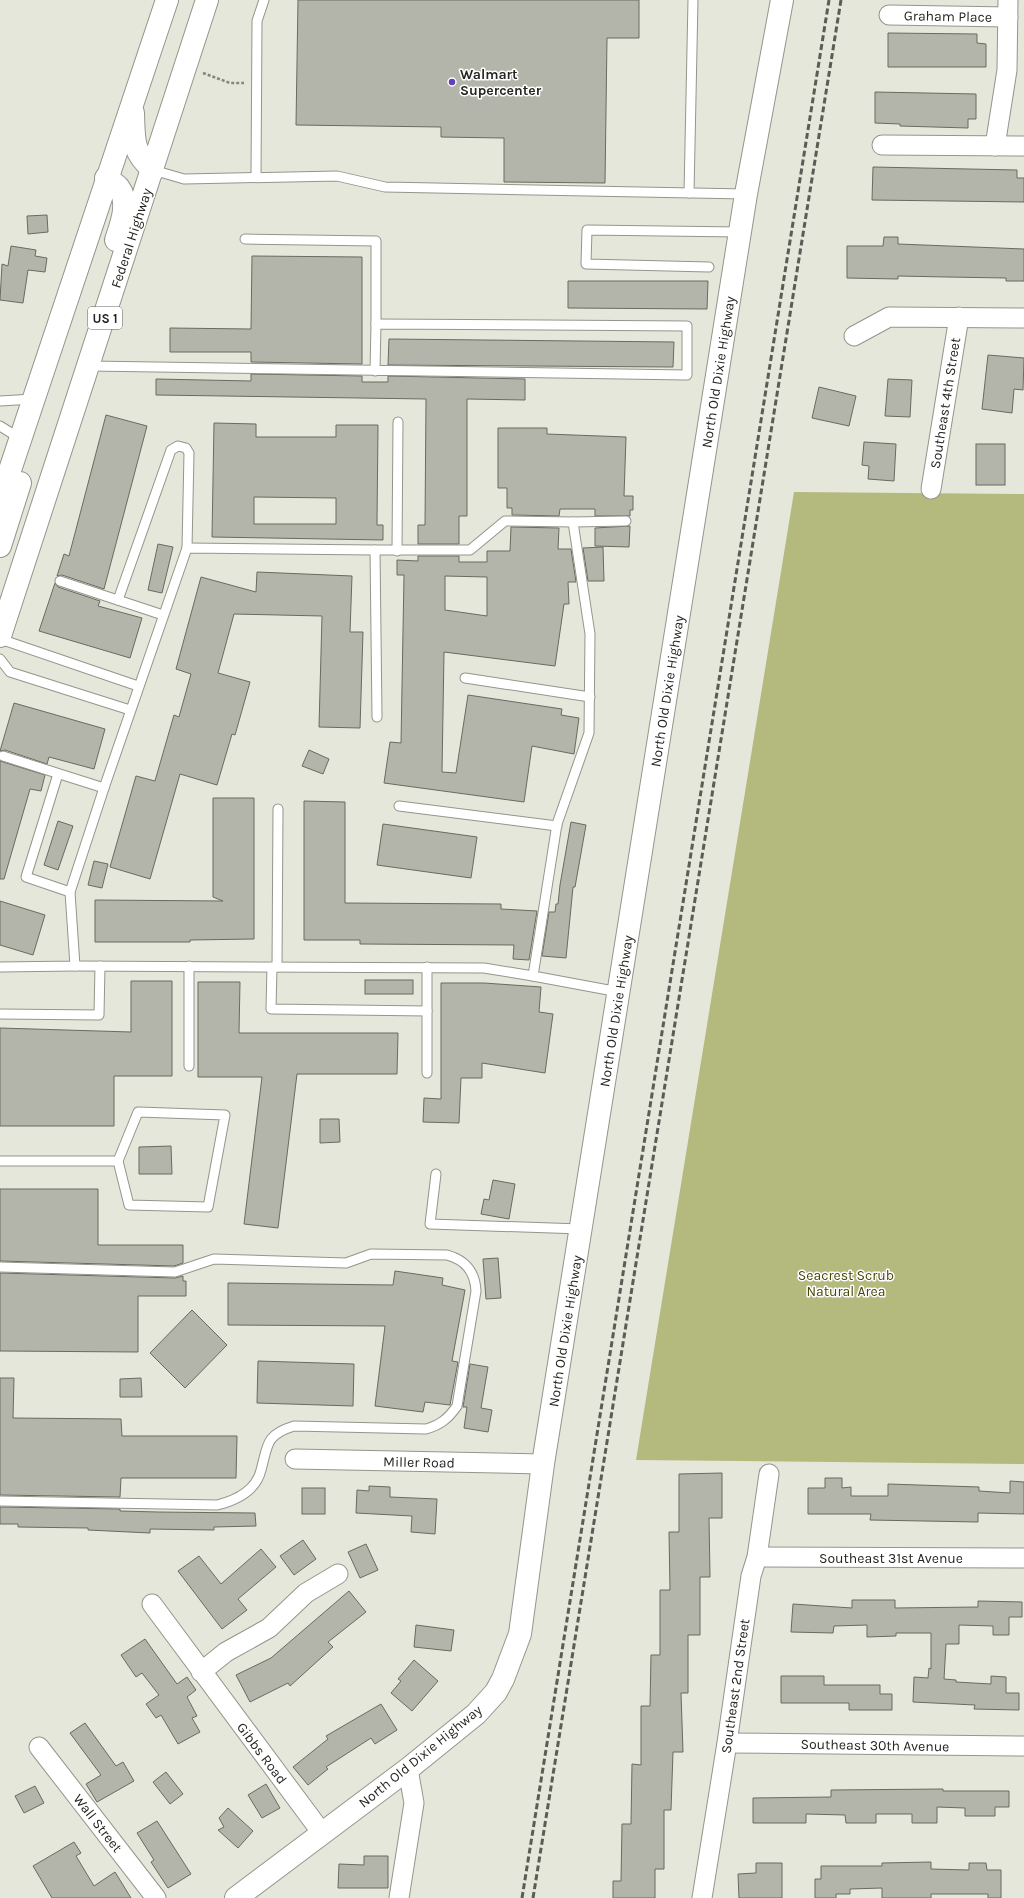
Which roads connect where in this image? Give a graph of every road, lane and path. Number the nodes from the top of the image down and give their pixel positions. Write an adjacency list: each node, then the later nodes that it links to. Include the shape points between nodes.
1 (167, 0): 10 (street)
2 (208, 0): 14 (street, Federal Highway / US 1)
3 (264, 0): 15 (lane, via 257,21)
4 (693, 0): 17 (lane)
5 (782, 0): 18 (street, North Old Dixie Highway)
6 (1008, 9): 7 (street, Graham Place); 12 (street, via 1007,70)
7 (889, 15)
8 (201, 72): 9 (path, via 230,83)
9 (244, 83)
10 (132, 102): 14 (street, via 135,145 141,159); 16 (street)
11 (882, 145): 12 (street)
12 (994, 146): 13 (street)
13 (1024, 146)
14 (153, 170): 15 (lane, via 184,179); 28 (street, Federal Highway / US 1)
15 (256, 177): 17 (lane, via 337,176 385,187)
16 (106, 178): 26 (street); 28 (street, via 119,188 124,204 123,220 86,326 82,348)
17 (689, 193): 18 (lane)
18 (746, 194): 19 (street, North Old Dixie Highway)
19 (740, 232): 21 (lane, via 587,230 586,264); 67 (street, North Old Dixie Highway)
20 (245, 239): 24 (lane, via 376,241)
21 (708, 268)
22 (958, 317): 23 (street); 25 (street, via 889,317); 34 (street, Southeast 4th Street)
23 (1024, 318)
24 (376, 324): 27 (lane); 27 (lane, via 687,326 687,375)
25 (854, 336)
26 (44, 368): 29 (street); 38 (street, via 48,385 45,407)
27 (375, 370): 28 (lane)
28 (87, 371): 45 (street, Federal Highway / US 1)
29 (34, 399): 30 (lane); 33 (street)
30 (0, 401)
31 (398, 422): 41 (lane)
32 (0, 426): 33 (lane)
33 (21, 439): 35 (street)
34 (930, 489)
35 (0, 500)
36 (626, 521): 37 (lane)
37 (573, 522): 41 (lane, via 505,521 470,550); 50 (lane, via 590,634)
38 (0, 546)
39 (187, 548): 40 (lane); 43 (lane, via 189,453 186,448 178,446 171,450); 44 (lane)
40 (375, 550): 41 (lane); 52 (lane)
41 (397, 551)
42 (60, 580): 43 (lane)
43 (118, 600): 44 (lane)
44 (163, 615): 49 (lane)
45 (0, 636)
46 (0, 639): 49 (lane)
47 (0, 659): 51 (lane, via 10,672)
48 (465, 678): 50 (lane)
49 (138, 686): 51 (lane)
50 (590, 697): 58 (lane, via 589,733)
51 (130, 710): 55 (lane)
52 (377, 717)
53 (3, 756): 54 (lane)
54 (58, 774): 55 (lane); 59 (lane, via 26,877)
55 (104, 788): 59 (lane)
56 (399, 806): 58 (lane)
57 (278, 809): 64 (lane)
58 (557, 826): 66 (lane)
59 (70, 892): 60 (lane)
60 (76, 966): 61 (lane); 63 (lane)
61 (100, 966): 62 (lane); 69 (lane, via 99,1015)
62 (189, 966): 64 (lane); 70 (lane)
63 (0, 967)
64 (274, 967): 65 (lane); 68 (lane, via 271,1009)
65 (427, 967): 66 (lane, via 484,968); 68 (lane)
66 (533, 976): 67 (lane)
67 (619, 992): 75 (street, North Old Dixie Highway)
68 (427, 1011): 71 (lane)
69 (0, 1014)
70 (189, 1066)
71 (427, 1073)
72 (0, 1161): 73 (lane)
73 (118, 1161): 73 (lane, via 129,1206 208,1207 225,1115 138,1112)
74 (436, 1174): 75 (lane, via 430,1224)
75 (581, 1229): 78 (street, North Old Dixie Highway)
76 (0, 1267): 80 (lane, via 175,1272 214,1259 346,1263 371,1254 447,1255 465,1263 474,1276 476,1291 461,1393 457,1406 438,1426 426,1429 294,1426 274,1436 267,1445 261,1471 255,1484 245,1495 232,1502 217,1505)
77 (295, 1459): 78 (street, Miller Road)
78 (543, 1464): 89 (street, North Old Dixie Highway, via 520,1634 503,1679 496,1692 476,1714)
79 (769, 1474): 81 (street, Southeast 2nd Street)
80 (0, 1501)
81 (757, 1557): 82 (street, Southeast 31st Avenue); 86 (street, Southeast 2nd Street, via 751,1576)
82 (1024, 1558)
83 (338, 1574): 85 (street, via 306,1593 269,1628 226,1652)
84 (152, 1604): 85 (street, Gibbs Road)
85 (201, 1672): 90 (street, Gibbs Road)
86 (727, 1743): 87 (street, Southeast 30th Avenue); 94 (street, Southeast 2nd Street)
87 (1024, 1746)
88 (39, 1748): 91 (street, Wall Street)
89 (408, 1769): 90 (street, North Old Dixie Highway); 93 (street, via 414,1803)
90 (322, 1833): 92 (street, North Old Dixie Highway)
91 (156, 1898)
92 (236, 1898)
93 (399, 1898)
94 (702, 1898)

